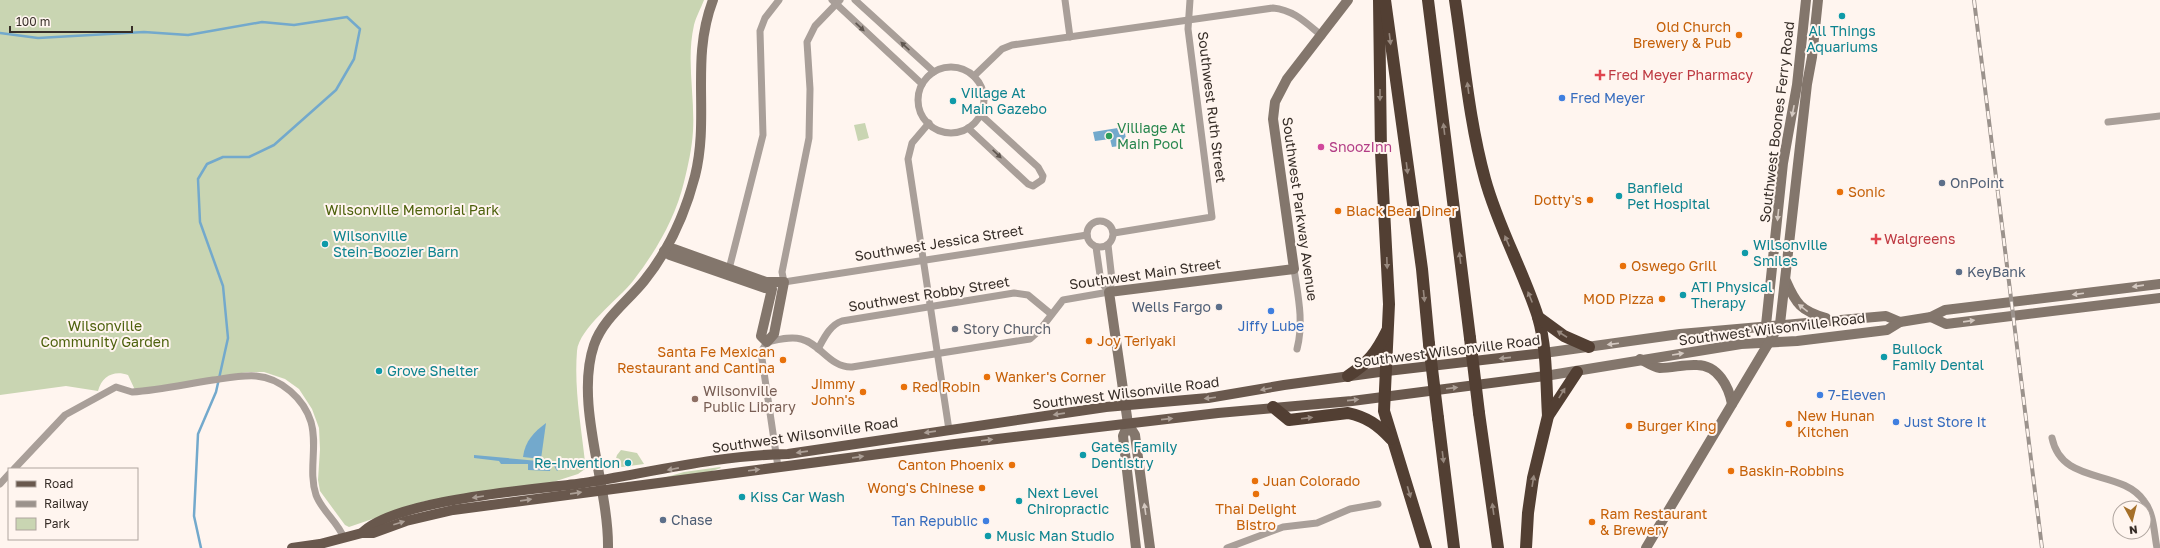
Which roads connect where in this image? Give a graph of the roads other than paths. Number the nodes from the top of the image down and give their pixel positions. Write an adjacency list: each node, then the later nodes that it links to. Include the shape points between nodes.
1 (713, 0): 29 (street, via 701,51 702,128 696,174 683,214)
2 (779, 0): 32 (street, via 765,18 760,31 763,135)
3 (855, 0): 17 (street, one-way to 3)
4 (1065, 0): 16 (street)
5 (1190, 0): 14 (street, Southwest Ruth Street)
6 (1348, 0): 15 (street, Southwest Parkway Avenue)
7 (1379, 0): 46 (highway, one-way to 46, via 1381,152)
8 (1385, 0): 84 (highway, one-way to 84, bridge, via 1422,269)
9 (1428, 0): 85 (highway, one-way to 9, bridge)
10 (1455, 0): 40 (highway, one-way to 10, via 1503,232 1483,173 1471,112)
11 (1806, 0): 45 (street, Southwest Boones Ferry Road, one-way to 45, via 1797,85 1783,163)
12 (1818, 0): 33 (street, Southwest Boones Ferry Road)
13 (836, 1): 19 (street, one-way to 19); 34 (street, via 815,26 807,42 810,89 809,138)
14 (1189, 18): 15 (street, via 1273,8 1285,9); 16 (street); 25 (street, Southwest Ruth Street, via 1188,28 1212,217)
15 (1322, 36): 31 (street, Southwest Parkway Avenue, via 1283,86 1277,96 1273,112)
16 (1070, 37): 18 (street, via 1012,45 994,56)
17 (934, 72): 18 (street, via 956,67); 19 (street)
18 (974, 76): 20 (street, via 983,93)
19 (922, 84): 23 (street, via 919,107)
20 (981, 114): 24 (street); 24 (street, one-way to 20, via 1028,184 1034,186 1042,180 1043,176 1038,167)
21 (2160, 116): 22 (street)
22 (2108, 122)
23 (929, 123): 24 (street, via 943,132); 30 (street, via 912,143 908,159)
24 (968, 128)
25 (1114, 233): 26 (street, via 1109,224 1099,221 1090,226); 27 (street)
26 (1087, 235): 28 (street, via 1088,240); 30 (street, Southwest Jessica Street)
27 (1108, 245): 28 (street); 36 (street, via 1112,280)
28 (1096, 247): 36 (street, via 1101,282)
29 (664, 251): 32 (street, via 674,249); 72 (street, via 644,280 604,326 591,357 589,398)
30 (923, 260): 34 (street, Southwest Jessica Street); 38 (street)
31 (1294, 269): 36 (street, Southwest Main Street); 51 (street, Southwest Parkway Avenue, via 1302,333)
32 (728, 272): 34 (street, via 765,288)
33 (1785, 280): 42 (street, one-way to 33, via 1807,312 1799,306); 44 (street, Southwest Boones Ferry Road)
34 (779, 282): 47 (street, via 774,334)
35 (2160, 284): 41 (street, Southwest Wilsonville Road, one-way to 41, via 1945,310)
36 (1109, 292): 39 (street, Southwest Main Street, via 1064,300); 61 (street)
37 (2160, 298): 41 (street, Southwest Wilsonville Road, one-way to 37, via 1946,324)
38 (930, 307): 39 (street, Southwest Robby Street, via 1021,294 1028,295); 50 (street, Southwest Robby Street, via 836,323); 53 (street)
39 (1051, 314): 53 (street, Southwest Main Street, via 1030,339)
40 (1538, 316): 49 (highway, one-way to 40, via 1564,336); 52 (highway)
41 (1931, 317): 43 (street, Southwest Wilsonville Road)
42 (1834, 320): 43 (street, Southwest Wilsonville Road, via 1886,316); 44 (street, Southwest Wilsonville Road)
43 (1899, 321): 48 (street, Southwest Wilsonville Road, via 1887,330)
44 (1780, 324): 45 (street, Southwest Wilsonville Road); 48 (street, Southwest Boones Ferry Road)
45 (1766, 325): 48 (street, Southwest Boones Ferry Road); 49 (street, Southwest Wilsonville Road, one-way to 49)
46 (1389, 326): 55 (highway); 57 (highway, via 1370,361)
47 (767, 342): 50 (street, Southwest Main Street, via 800,338); 68 (street, via 761,352)
48 (1770, 343): 54 (street, Southwest Wilsonville Road, one-way to 48, via 1741,344); 60 (street, Southwest Boones Ferry Road)
49 (1588, 347): 52 (street, Southwest Wilsonville Road)
50 (818, 349): 53 (street, Southwest Main Street, via 845,367)
51 (1297, 349)
52 (1544, 353): 55 (main road, Southwest Wilsonville Road, one-way to 55); 58 (highway)
53 (937, 354): 65 (street)
54 (1640, 360): 56 (street, Southwest Wilsonville Road); 60 (street, via 1658,368 1706,366 1720,376 1728,389)
55 (1387, 371): 57 (main road, Southwest Wilsonville Road); 59 (highway)
56 (1577, 372): 58 (street, Southwest Wilsonville Road); 63 (highway, one-way to 56)
57 (1348, 376): 61 (main road, Southwest Wilsonville Road, one-way to 61, via 1208,398)
58 (1545, 376): 59 (main road, Southwest Wilsonville Road, one-way to 58); 63 (highway)
59 (1385, 396): 62 (main road, Southwest Wilsonville Road, one-way to 59); 67 (highway, via 1384,411)
60 (1732, 404): 87 (street, Southwest Boones Ferry Road)
61 (1125, 406): 64 (street); 65 (main road, Southwest Wilsonville Road, one-way to 65)
62 (1273, 407): 64 (main road, Southwest Wilsonville Road, one-way to 62); 67 (highway, one-way to 67, via 1289,420 1348,413 1358,415 1376,424)
63 (1548, 416): 86 (highway, one-way to 63, via 1533,478)
64 (1128, 424): 69 (main road, Southwest Wilsonville Road, one-way to 64); 80 (street, via 1123,436); 81 (street, one-way to 64, via 1135,435)
65 (949, 430): 68 (main road, Southwest Wilsonville Road, one-way to 68)
66 (2052, 438): 88 (street, via 2058,455 2070,465 2084,473 2122,484 2144,500 2151,514)
67 (1393, 441): 83 (highway, one-way to 83)
68 (776, 454): 69 (street); 72 (main road, Southwest Wilsonville Road, one-way to 72)
69 (778, 467): 74 (main road, Southwest Wilsonville Road, one-way to 69)
70 (15, 468): 77 (street, via 64,414 116,387 132,392 238,376 255,376 275,381 294,394 305,407 312,424 316,493 324,510 337,523)
71 (8, 475): 73 (street)
72 (600, 480): 74 (street); 76 (main road, Southwest Wilsonville Road, one-way to 76, via 420,507 369,525)
73 (0, 484)
74 (602, 490): 76 (main road, Southwest Wilsonville Road, one-way to 74, via 373,533 406,521 453,510); 79 (street)
75 (1378, 504): 82 (street, via 1350,509 1317,523 1276,529)
76 (362, 532): 77 (main road, Southwest Wilsonville Road)
77 (344, 538): 78 (main road, Southwest Wilsonville Road)
78 (292, 548)
79 (608, 548)
80 (1136, 548)
81 (1150, 548)
82 (1227, 548)
83 (1426, 548)
84 (1454, 548)
85 (1498, 548)
86 (1526, 548)
87 (1646, 548)
88 (2157, 548)

